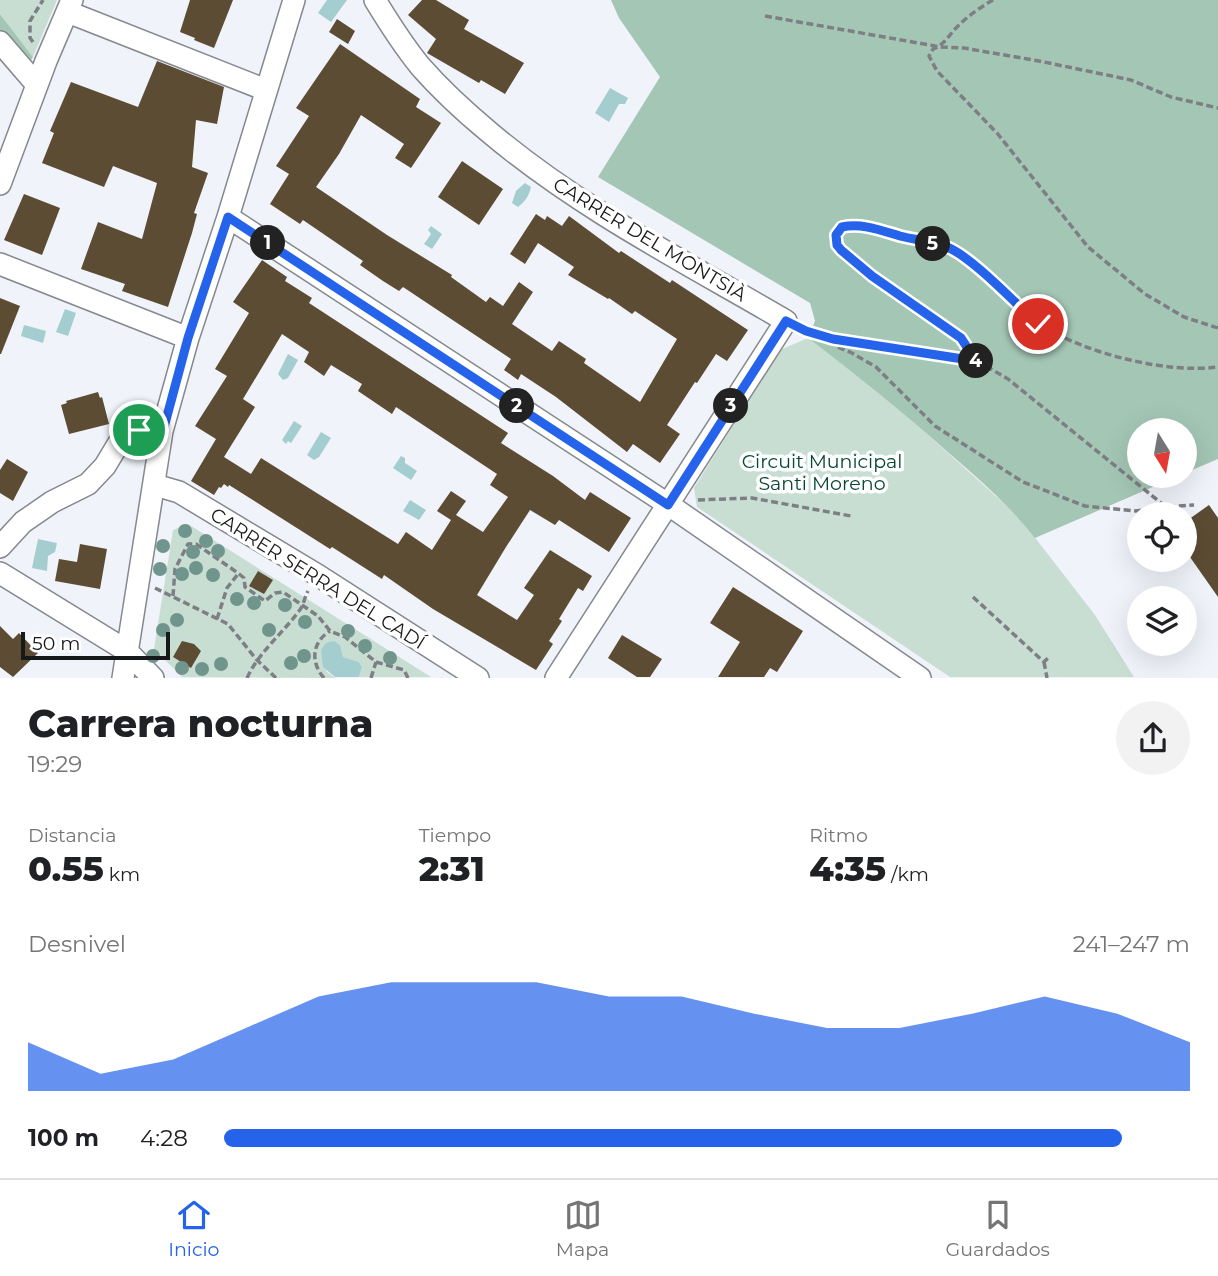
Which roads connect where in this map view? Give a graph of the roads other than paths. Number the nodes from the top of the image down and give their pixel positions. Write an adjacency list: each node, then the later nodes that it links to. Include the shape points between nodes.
1 (294, 0): 6 (street)
2 (375, 0): 13 (street, CARRER DEL MONTSIÀ, via 421,67 512,151 580,201 786,321)
3 (70, 6): 5 (street); 6 (street)
4 (0, 43): 5 (street)
5 (37, 85): 7 (street)
6 (267, 90): 8 (street)
7 (0, 184)
8 (228, 217): 10 (street); 13 (street)
9 (0, 264): 10 (street)
10 (188, 338): 11 (street)
11 (163, 431): 12 (street); 14 (street, via 139,430 120,441 88,484 23,522)
12 (155, 485): 16 (street); 19 (street, CARRER SERRA DEL CADÍ, via 179,492)
13 (668, 505): 20 (street); 21 (street)
14 (0, 547)
15 (0, 573): 16 (street)
16 (127, 651): 17 (street); 18 (street)
17 (122, 677)
18 (153, 677)
19 (478, 677)
20 (556, 677)
21 (920, 677)

